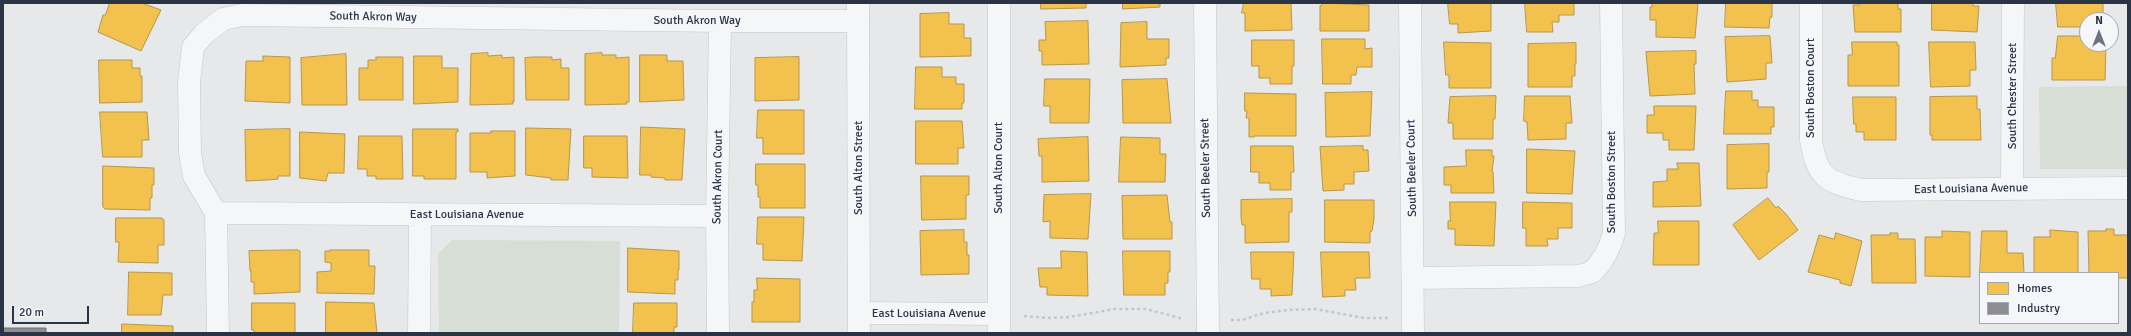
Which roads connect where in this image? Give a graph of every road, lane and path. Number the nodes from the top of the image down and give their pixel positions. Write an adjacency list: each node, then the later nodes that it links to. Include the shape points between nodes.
1 (999, 3): 17 (street, South Alton Court)
2 (1204, 3): 21 (street, South Beeler Street)
3 (1410, 3): 15 (street, South Beeler Court)
4 (1611, 3): 15 (street, South Boston Street, via 1614,234 1602,260 1591,272 1577,276)
5 (1811, 3): 9 (street, South Boston Court, via 1811,140 1813,155)
6 (2013, 3): 10 (street, South Chester Street)
7 (858, 12): 8 (street, South Akron Way); 16 (street, South Alton Street)
8 (720, 22): 12 (street, South Akron Way, via 242,16 223,19 193,47 189,82 190,153 194,176); 14 (street, South Akron Court)
9 (1820, 172): 10 (street, East Louisiana Avenue, via 1836,184 1861,190)
10 (2012, 188): 11 (street, East Louisiana Avenue)
11 (2128, 188)
12 (216, 213): 13 (street, East Louisiana Avenue); 18 (street, South Akron Way)
13 (420, 215): 14 (street, East Louisiana Avenue); 19 (street)
14 (717, 216): 20 (street, South Akron Court)
15 (1413, 278): 22 (street, South Beeler Court)
16 (859, 323): 17 (street, East Louisiana Avenue)
17 (999, 324)
18 (218, 333)
19 (419, 333)
20 (718, 333)
21 (1208, 333)
22 (1412, 333)

